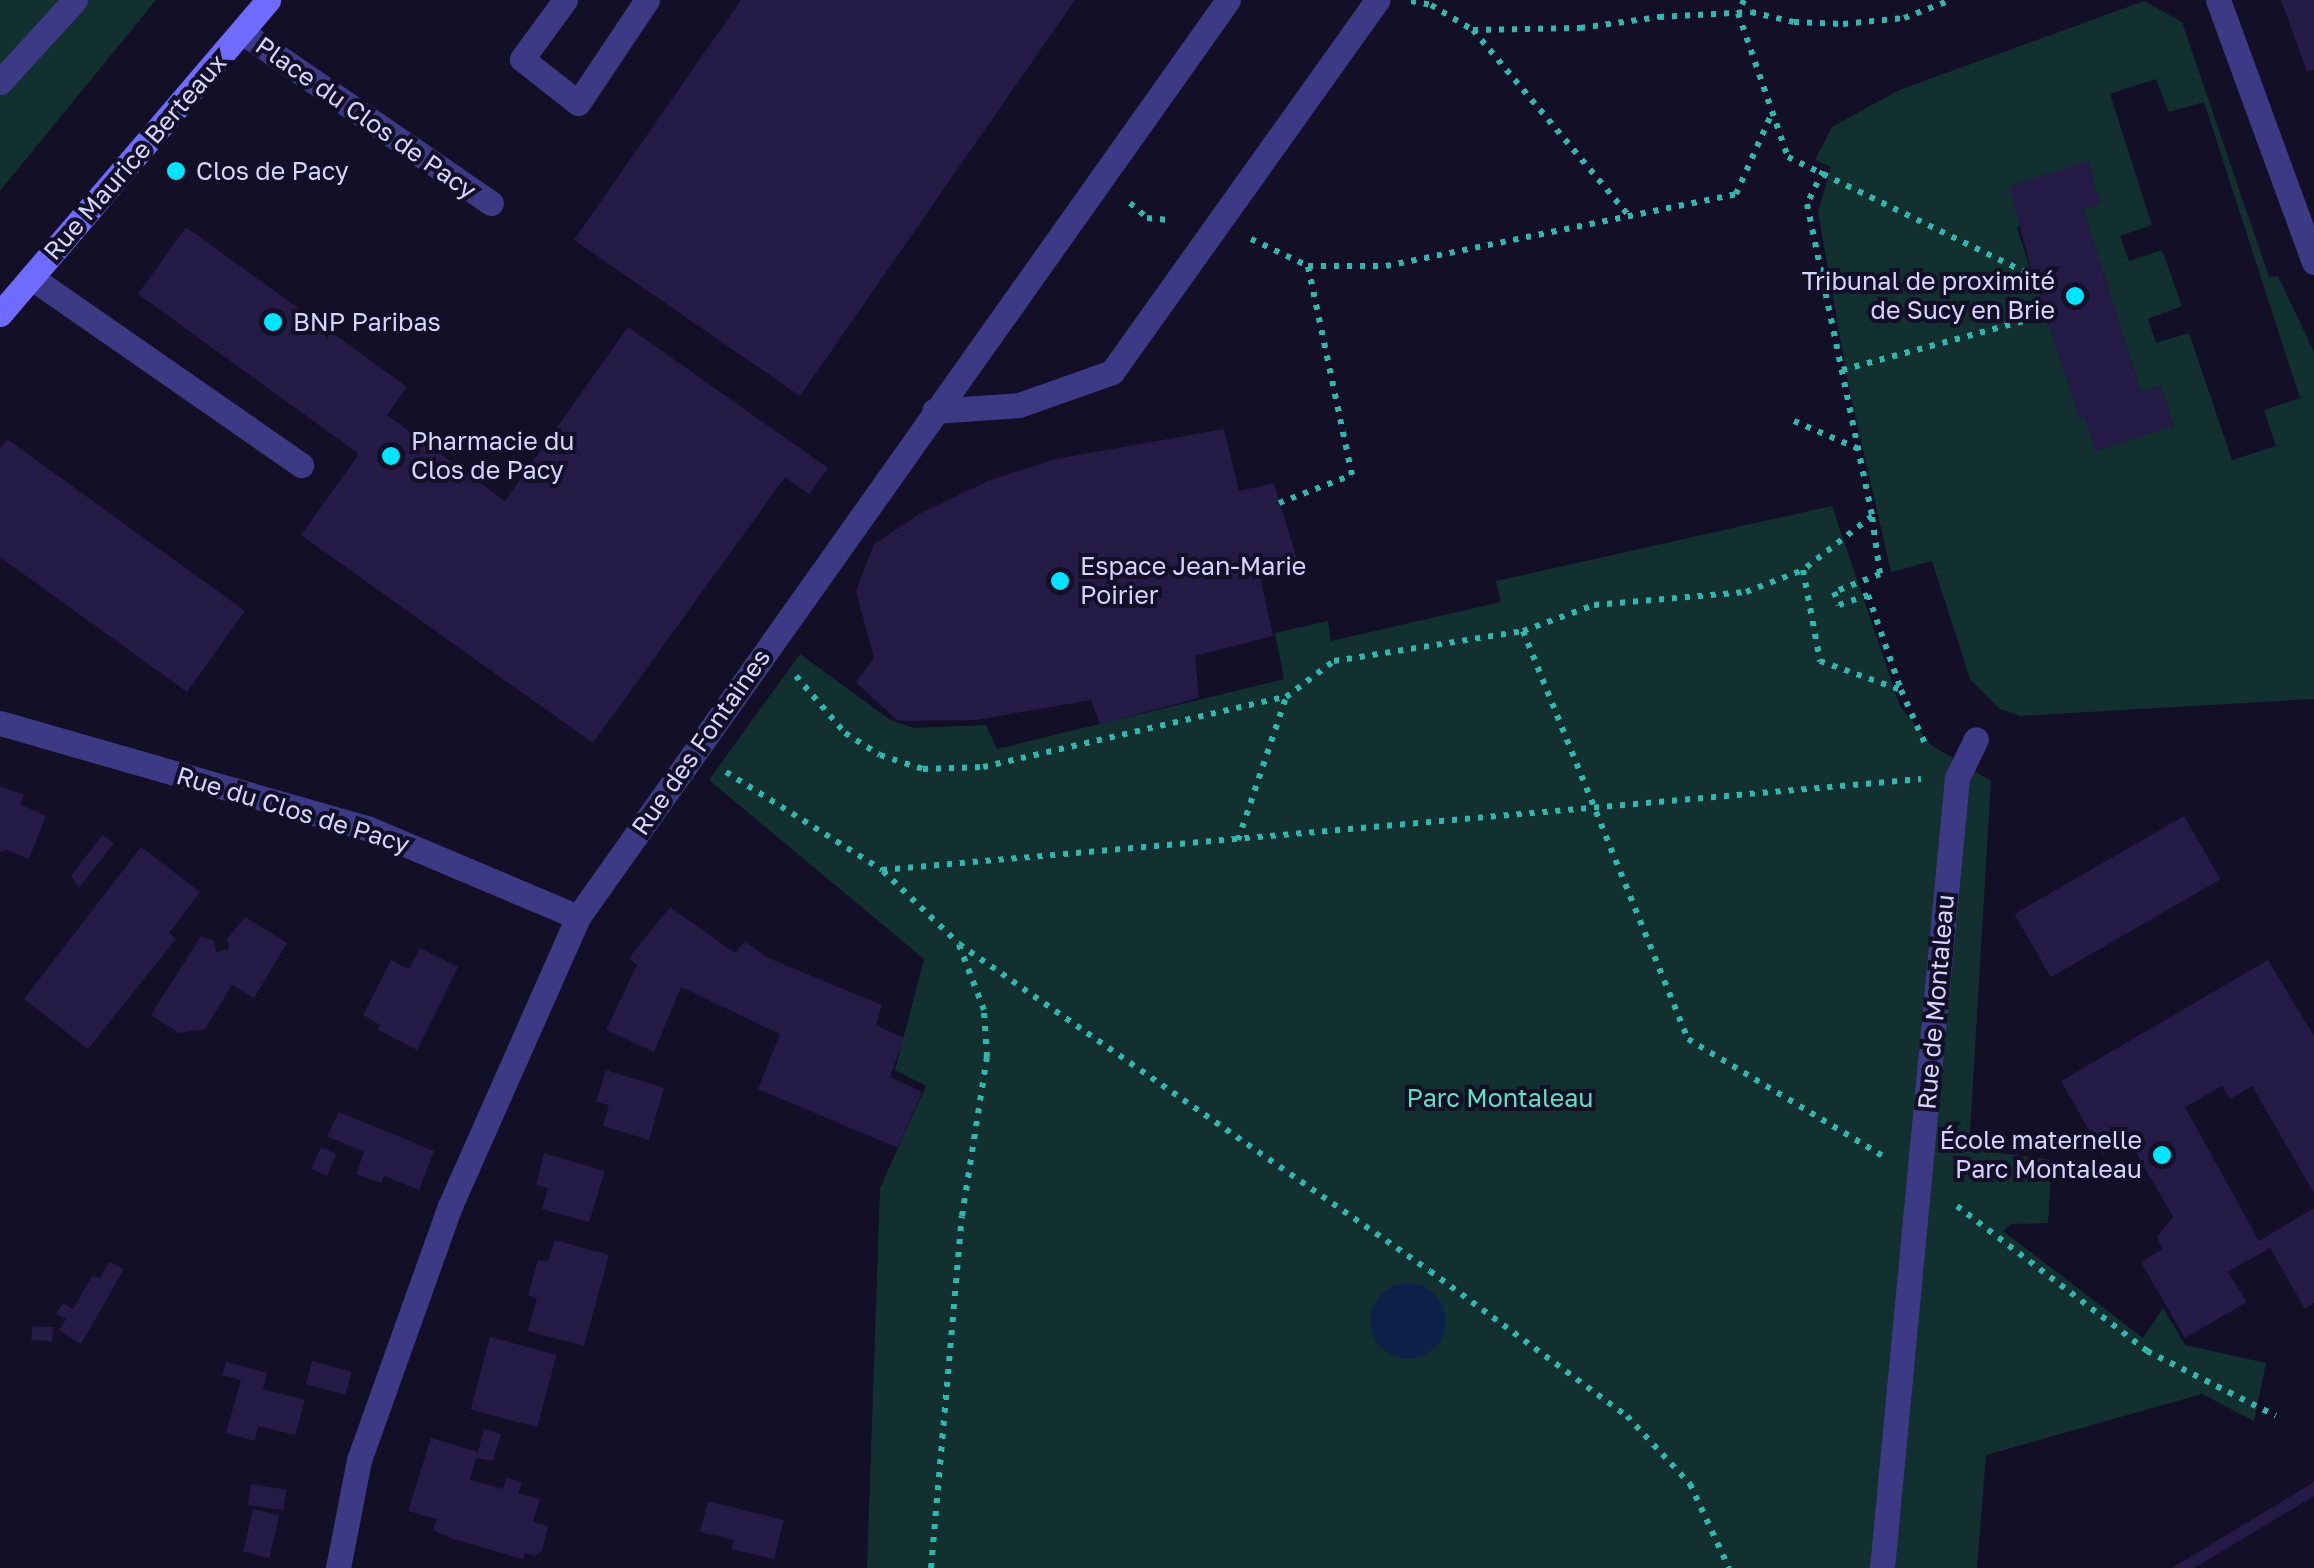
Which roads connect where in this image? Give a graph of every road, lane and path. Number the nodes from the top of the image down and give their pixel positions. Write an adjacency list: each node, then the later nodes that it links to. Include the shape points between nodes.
1 (75, 0): 14 (street)
2 (268, 0): 13 (street, Rue Maurice Berteaux)
3 (565, 0): 4 (street, via 522,59 578,103)
4 (647, 0)
5 (1228, 0): 25 (street, Rue des Fontaines)
6 (1377, 0): 25 (street, via 1112,372 1019,405)
7 (1405, 0): 12 (path, via 1432,5)
8 (1744, 0): 11 (path)
9 (1951, 0): 11 (path, via 1904,18 1843,24)
10 (2218, 0): 19 (street)
11 (1738, 13): 12 (path); 15 (path)
12 (1473, 30): 18 (path)
13 (242, 32): 17 (street, Place du Clos de Pacy); 21 (street, Rue Maurice Berteaux)
14 (0, 82)
15 (1770, 114): 16 (path, via 1788,157); 18 (path, via 1736,194)
16 (1824, 172): 20 (path); 24 (path, via 1807,204)
17 (490, 204)
18 (1629, 216): 29 (path, via 1386,266 1308,266 1352,475)
19 (2314, 262)
20 (2032, 276)
21 (32, 278): 22 (street, Rue Maurice Berteaux); 28 (street)
22 (0, 314)
23 (2046, 315): 24 (path)
24 (1842, 370): 27 (path)
25 (934, 411): 33 (street, Rue des Fontaines)
26 (1794, 420): 27 (path)
27 (1857, 448): 30 (path)
28 (302, 466)
29 (1279, 503)
30 (1872, 516): 31 (path); 34 (path, via 1880,574 1834,592 1839,605 1868,595)
31 (1804, 570): 32 (path, via 1746,592 1594,605); 34 (path, via 1820,661)
32 (1523, 631): 35 (path, via 1334,661); 40 (path)
33 (772, 642): 35 (path, via 845,733 880,755 923,769 984,767); 38 (street, Rue des Fontaines)
34 (1901, 690): 39 (path)
35 (1286, 696): 41 (path)
36 (0, 723): 43 (street, Rue du Clos de Pacy, via 367,828)
37 (1976, 738): 39 (street, Rue de Montaleau)
38 (695, 752): 42 (path); 43 (street, Rue des Fontaines)
39 (1950, 778): 40 (path); 45 (street, Rue de Montaleau)
40 (1593, 808): 41 (path); 45 (path, via 1688,1039)
41 (1238, 840): 42 (path)
42 (882, 870): 44 (path)
43 (578, 917): 47 (street, Rue des Fontaines, via 450,1206 359,1460)
44 (959, 944): 48 (path, via 984,1010 987,1057 962,1216); 49 (path, via 1627,1416 1690,1484)
45 (1920, 1178): 46 (path, via 2148,1350); 50 (street, Rue de Montaleau)
46 (2276, 1416)
47 (338, 1568)
48 (931, 1568)
49 (1729, 1568)
50 (1882, 1568)

